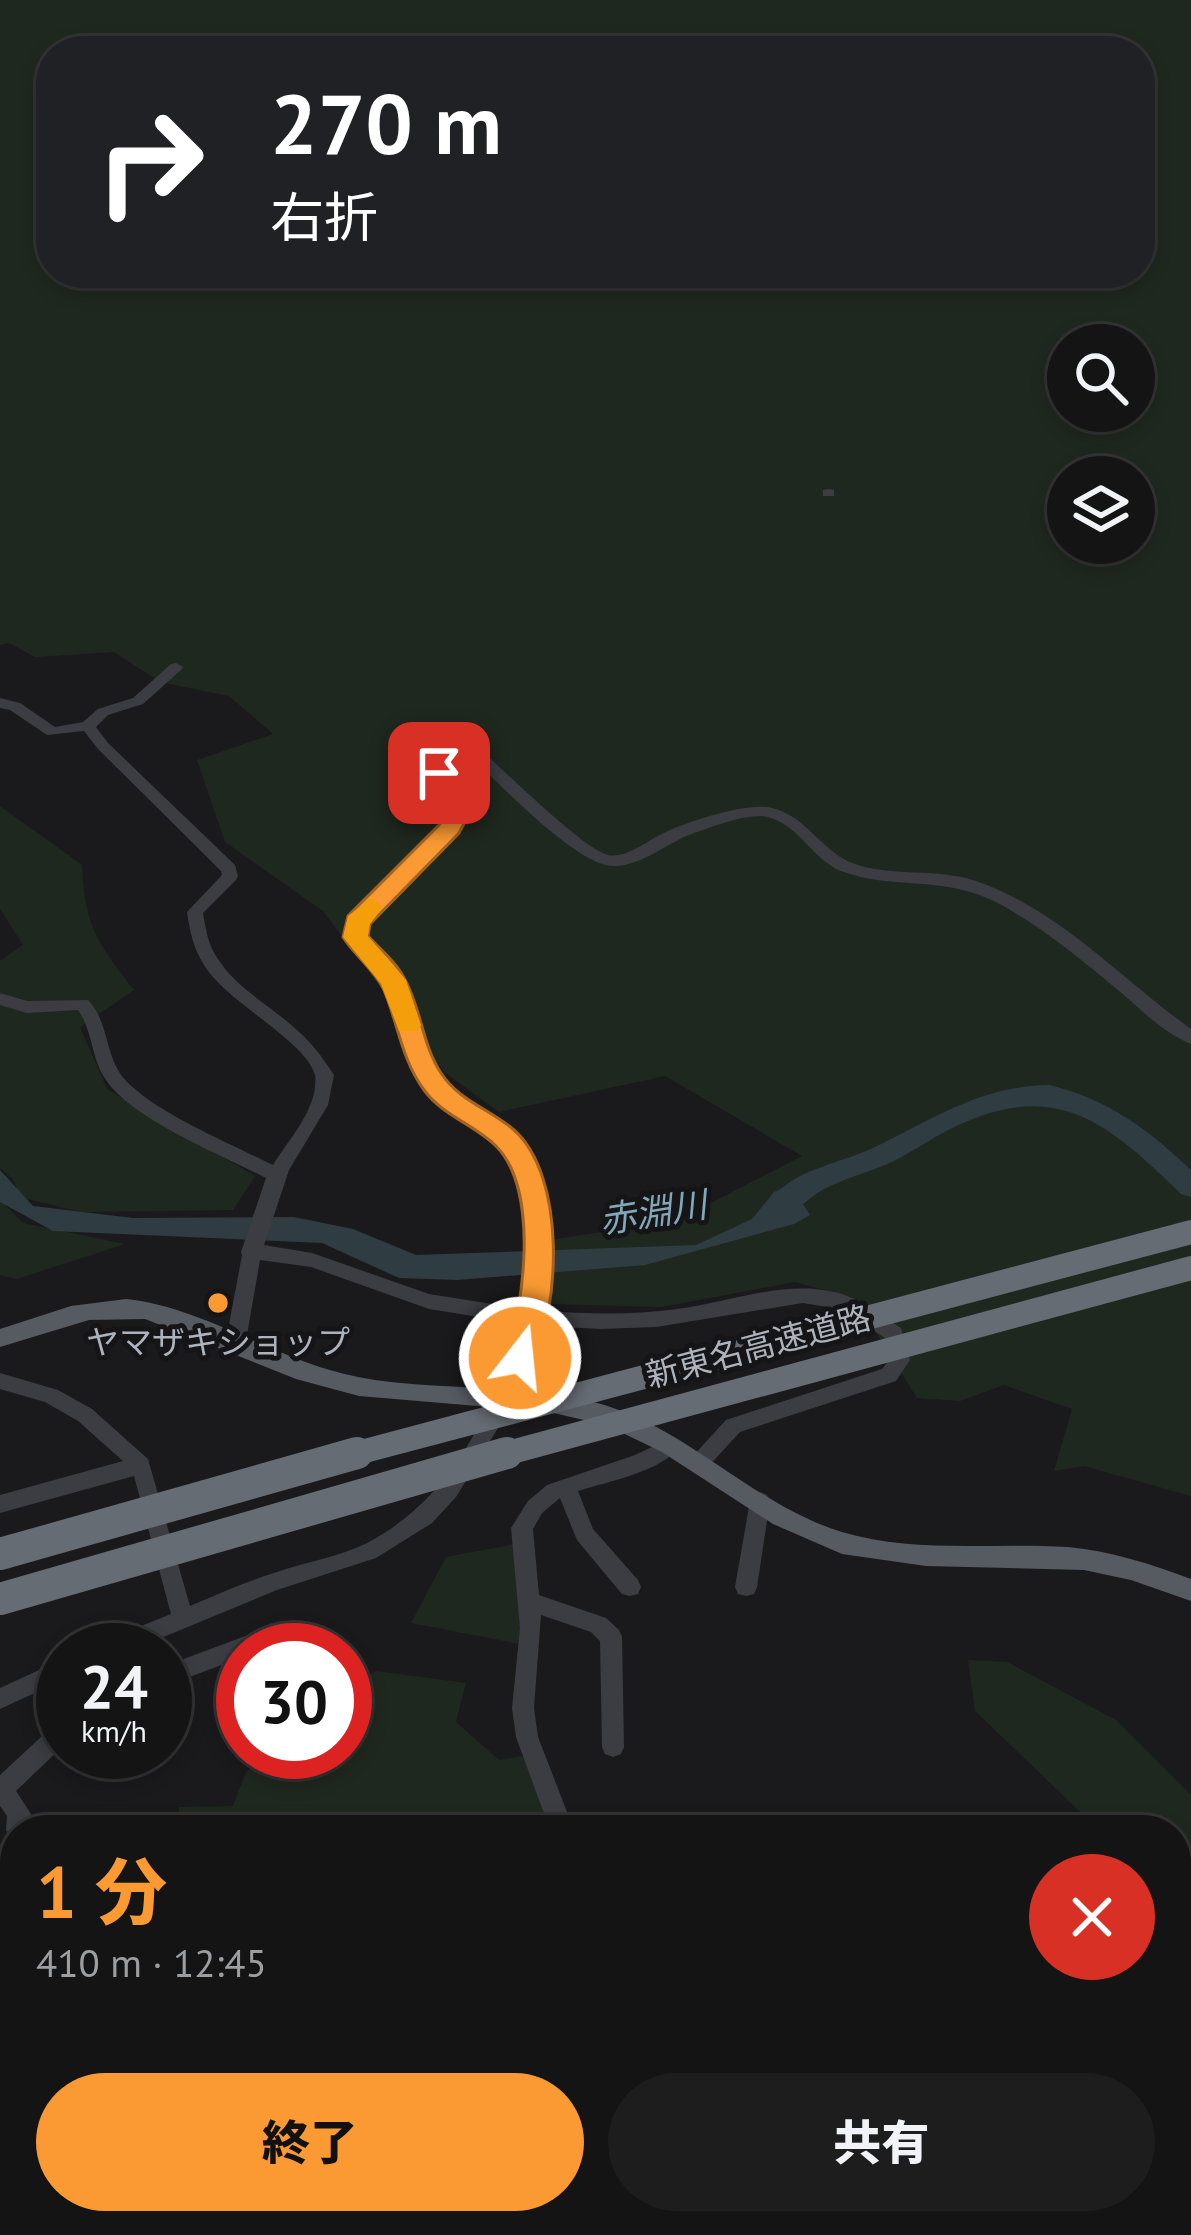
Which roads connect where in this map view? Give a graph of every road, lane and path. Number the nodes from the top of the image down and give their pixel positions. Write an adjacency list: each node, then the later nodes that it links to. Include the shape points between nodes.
1 (176, 667): 3 (street, via 138,700)
2 (0, 703): 3 (street, via 52,731)
3 (88, 726): 6 (street, via 229,869 195,911 200,949 213,972 300,1040 325,1075 316,1117)
4 (0, 999): 6 (street, via 27,1007 82,1004 116,1082)
5 (1191, 1038): 10 (street, via 1061,933 967,884 850,869 788,819 767,812 677,832 614,860 595,856 470,747 452,738 432,741 422,755 457,792 460,809 357,922 355,937 393,980 436,1088 524,1159 535,1188)
6 (276, 1175): 8 (street)
7 (1191, 1232): 21 (highway, 新東名高速道路, bridge, via 571,1393)
8 (252, 1246): 10 (street, via 466,1311); 12 (street)
9 (1191, 1268): 25 (highway, 新東名高速道路, bridge)
10 (535, 1316): 14 (street); 16 (street, via 592,1322 697,1314 781,1293 842,1301 894,1334 900,1360 890,1375 733,1426)
11 (0, 1337): 12 (main road, via 118,1306 169,1317)
12 (235, 1346): 14 (main road, via 353,1386)
13 (0, 1382): 17 (street, via 86,1415)
14 (506, 1399): 15 (main road, via 613,1418); 27 (street, via 448,1491 401,1536)
15 (671, 1446): 16 (main road); 18 (street)
16 (699, 1463): 19 (main road)
17 (141, 1465): 20 (street); 27 (street)
18 (566, 1486): 22 (street, via 582,1540); 26 (street, via 535,1507 522,1528)
19 (760, 1501): 23 (street); 24 (main road, via 809,1530 871,1550 1068,1558 1146,1572)
20 (0, 1504)
21 (0, 1554)
22 (630, 1587)
23 (746, 1587)
24 (1191, 1590)
25 (0, 1599)
26 (527, 1601): 31 (street, via 611,1636); 35 (street, via 527,1737)
27 (183, 1618): 28 (street)
28 (171, 1623)
29 (36, 1682): 30 (street)
30 (0, 1699)
31 (613, 1748)
32 (36, 1755): 33 (street)
33 (1, 1787): 34 (street)
34 (19, 1815)
35 (556, 1815)

